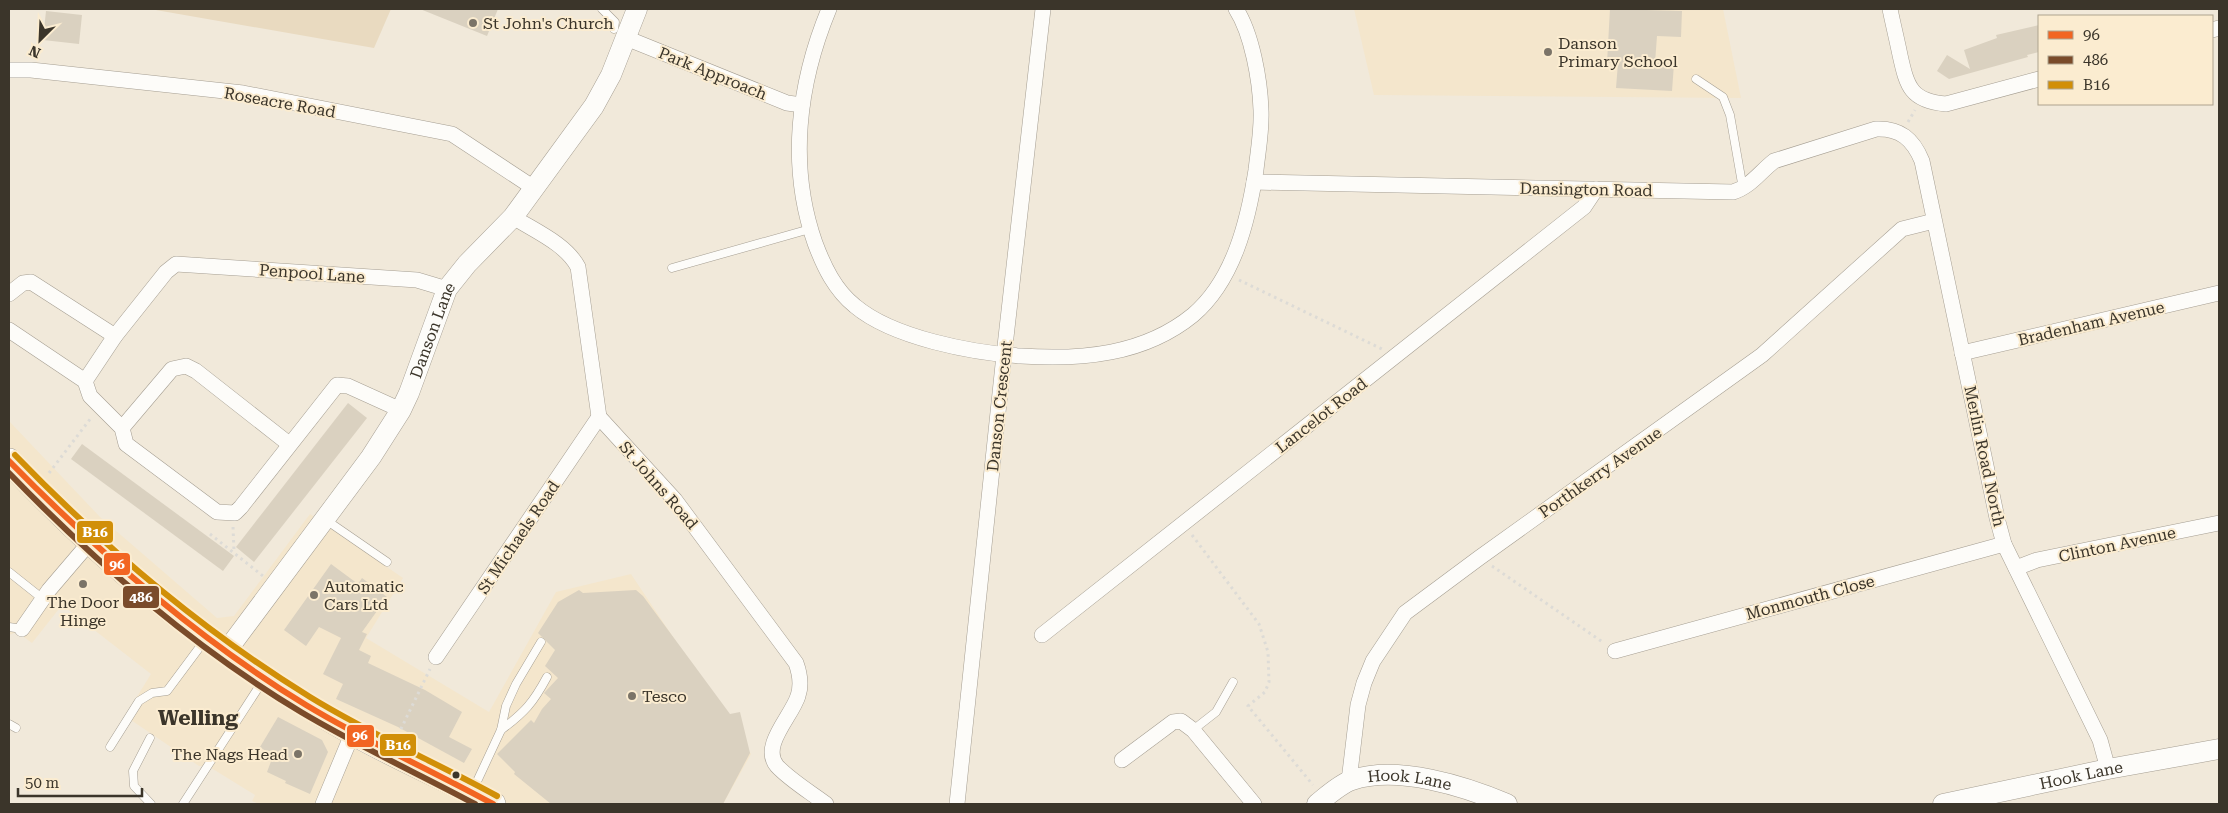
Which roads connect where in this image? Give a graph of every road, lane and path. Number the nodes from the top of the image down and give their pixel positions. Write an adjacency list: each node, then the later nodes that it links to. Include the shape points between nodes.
1 (602, 9): 7 (lane)
2 (637, 9): 7 (street, Danson Lane)
3 (829, 9): 12 (street, via 810,60)
4 (1043, 9): 30 (street, Danson Crescent)
5 (1236, 9): 14 (street, via 1250,44 1258,80 1260,144)
6 (1890, 9): 11 (street, via 1906,82)
7 (618, 30): 12 (street, Park Approach, via 787,102); 15 (street, Danson Lane, via 611,75 594,106)
8 (9, 70): 15 (street, Roseacre Road, via 244,94 452,134)
9 (1696, 79): 17 (lane, via 1723,97 1730,115)
10 (2038, 79): 11 (street, via 1946,104)
11 (1923, 99): 13 (path)
12 (802, 105): 20 (street, via 799,174)
13 (1900, 133): 17 (street, via 1888,128 1876,129 1774,161); 19 (street, Merlin Road North, via 1917,149 1922,161)
14 (1254, 182): 16 (street, Dansington Road); 22 (street, via 1238,248)
15 (534, 188): 18 (street, Danson Lane)
16 (1596, 189): 17 (street, Dansington Road, via 1722,193); 54 (street, Lancelot Road, via 1584,207)
17 (1743, 189)
18 (513, 217): 23 (street, Danson Lane); 34 (street, via 565,251 578,267)
19 (1934, 220): 29 (street, Merlin Road North); 47 (street, Porthkerry Avenue, via 1902,229 1762,355)
20 (810, 229): 21 (lane); 30 (street, via 822,263 840,292 868,315 931,340)
21 (672, 268)
22 (1225, 273): 28 (path); 30 (street, via 1193,314 1146,342 1116,352 1083,357)
23 (446, 289): 27 (street, Penpool Lane, via 418,280 176,264); 33 (street, Danson Lane)
24 (2219, 293): 29 (street, Bradenham Avenue)
25 (9, 294): 27 (street, via 23,283 31,282)
26 (9, 330): 31 (street)
27 (115, 336): 31 (street)
28 (1387, 351)
29 (1962, 353): 45 (street, Merlin Road North)
30 (1004, 355): 78 (street, Danson Crescent)
31 (85, 382): 32 (street)
32 (99, 407): 35 (street); 38 (path)
33 (401, 410): 36 (street, via 348,386 337,385); 40 (street, Danson Lane, via 371,457)
34 (599, 417): 58 (street, St Michaels Road); 77 (street, St Johns Road, via 675,500 796,663 800,674 798,698 772,744 772,756 776,765)
35 (122, 428): 36 (street, via 172,369 186,366); 39 (street, via 126,444 217,512)
36 (290, 444): 39 (street)
37 (9, 461): 38 (main road)
38 (36, 489): 44 (main road)
39 (233, 513): 46 (path)
40 (324, 519): 48 (lane); 51 (street, Danson Lane)
41 (2219, 523): 49 (street, Clinton Avenue, via 2037,560)
42 (1190, 533): 72 (path, via 1259,624 1268,652 1269,682 1265,692 1248,706)
43 (210, 534): 46 (path)
44 (90, 542): 52 (street); 56 (main road)
45 (2004, 544): 49 (street, Merlin Road North); 57 (street, Monmouth Close)
46 (234, 552): 51 (path)
47 (1479, 558): 57 (path); 71 (street, Porthkerry Avenue, via 1406,614 1373,661 1358,704)
48 (387, 562)
49 (2016, 568): 70 (street, Merlin Road North, via 2100,740)
50 (9, 572): 52 (lane)
51 (275, 586): 56 (street, Danson Lane)
52 (43, 599): 53 (street)
53 (15, 628)
54 (1042, 636)
55 (541, 642): 62 (lane, via 506,706)
56 (216, 646): 60 (main road); 66 (lane, via 167,691 152,693 139,701)
57 (1615, 651)
58 (436, 657): 68 (path)
59 (547, 677): 62 (lane, via 533,702)
60 (263, 679): 64 (main road); 76 (lane)
61 (1233, 682): 63 (lane, via 1216,712)
62 (501, 730): 73 (lane)
63 (1193, 730): 69 (street, via 1181,721 1173,722); 79 (street)
64 (352, 732): 68 (main road); 74 (street)
65 (150, 738): 75 (lane, via 133,771 134,786)
66 (110, 747)
67 (2219, 749): 70 (street, Hook Lane)
68 (390, 751): 73 (main road)
69 (1122, 760)
70 (2108, 769): 81 (street, Hook Lane)
71 (1349, 781): 72 (street, Hook Lane); 80 (street, Hook Lane, via 1371,776 1407,777 1452,784)
72 (1317, 797)
73 (482, 798)
74 (325, 803)
75 (151, 804)
76 (183, 804)
77 (826, 804)
78 (957, 804)
79 (1254, 804)
80 (1504, 804)
81 (1943, 804)

